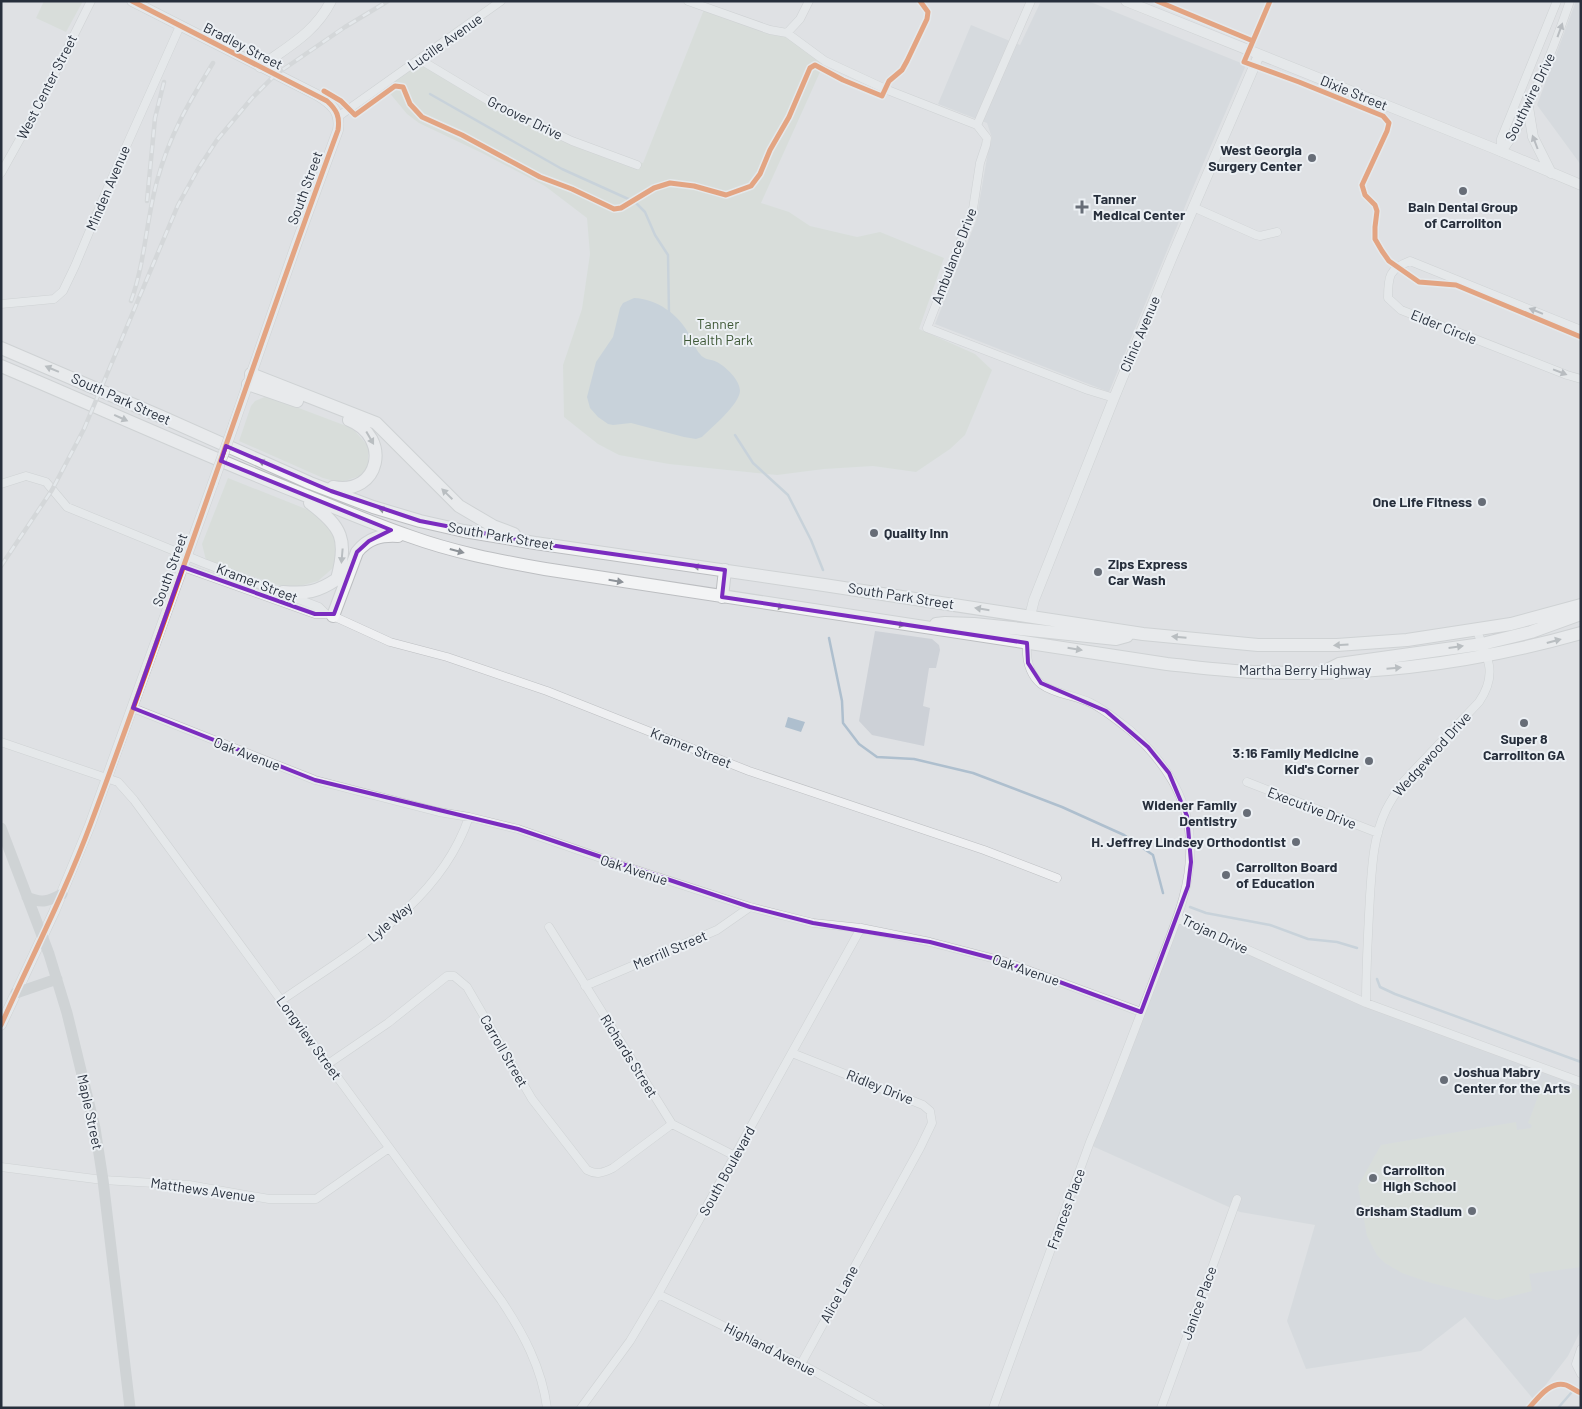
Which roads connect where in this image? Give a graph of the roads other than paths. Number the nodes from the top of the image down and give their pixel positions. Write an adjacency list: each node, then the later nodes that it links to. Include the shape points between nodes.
1 (91, 1): 21 (street, West Center Street)
2 (132, 1): 11 (street, Bradley Street)
3 (331, 1): 15 (street, via 305,35)
4 (501, 1): 14 (street, Lucille Avenue)
5 (688, 1): 12 (street)
6 (809, 1): 12 (street, via 800,19)
7 (1031, 1): 18 (street)
8 (1126, 1): 13 (street, Dixie Street)
9 (1557, 1): 19 (street, Southwire Drive, via 1501,139)
10 (1570, 1): 16 (street, Southwire Drive, one-way to 10)
11 (180, 26): 15 (street, Bradley Street); 26 (street, Minden Avenue, via 63,291 54,299)
12 (787, 33): 18 (street, via 825,61)
13 (1259, 55): 19 (street, Dixie Street); 24 (street, Clinic Avenue)
14 (419, 59): 17 (street, Lucille Avenue); 20 (street, Groover Drive, via 494,104 572,141)
15 (260, 68): 17 (street, Bradley Street, via 327,101)
16 (1528, 107): 19 (street, Southwire Drive, via 1510,142); 22 (street, one-way to 16, via 1532,137)
17 (339, 116): 30 (street, South Street, via 338,130)
18 (977, 125): 32 (street, Ambulance Drive, via 987,138 974,203 927,328)
19 (1501, 152): 22 (street, Dixie Street)
20 (637, 165)
21 (1, 173)
22 (1551, 173): 23 (street, Dixie Street)
23 (1581, 186)
24 (1193, 207): 25 (street, via 1256,235); 32 (street, Clinic Avenue)
25 (1277, 232)
26 (1, 304)
27 (1581, 330): 31 (street, Elder Circle, one-way to 31, via 1410,261 1396,266 1388,279 1388,298 1401,310)
28 (1, 348): 33 (main road, South Park Street, one-way to 28)
29 (1, 366): 35 (main road, South Park Street, one-way to 35)
30 (250, 379): 33 (main road, one-way to 33, via 352,421 371,437 375,463 366,480 343,489); 37 (main road, one-way to 30, via 493,526 459,506 376,423); 38 (street, South Street, bridge)
31 (1581, 379)
32 (1114, 398): 47 (street, Clinic Avenue)
33 (310, 483): 37 (main road, South Park Street, one-way to 33, via 420,521)
34 (1, 484): 38 (street, Kramer Street, via 26,476 46,482 67,507)
35 (296, 492): 36 (main road, South Park Street); 41 (main road, one-way to 41, via 328,516 338,532 343,554)
36 (410, 537): 43 (main road, South Park Street, one-way to 43, via 492,560); 46 (main road, via 381,536 360,548)
37 (535, 543): 40 (main road, South Park Street, one-way to 37)
38 (187, 556): 39 (street, South Street); 42 (street, Kramer Street)
39 (183, 567): 46 (street, Kramer Street, via 315,614); 53 (street, South Street)
40 (725, 570): 43 (main road); 47 (main road, South Park Street, one-way to 40)
41 (337, 578): 42 (main road, via 324,588 313,591); 46 (main road)
42 (283, 592): 46 (street, Kramer Street)
43 (722, 597): 51 (main road, South Park Street, one-way to 51, via 918,627)
44 (1581, 605): 48 (main road, Martha Berry Highway, via 1511,624)
45 (1581, 614): 52 (main road)
46 (330, 615): 60 (street, Kramer Street, via 390,642 447,657 547,691 749,771)
47 (1030, 616): 50 (main road, Martha Berry Highway); 51 (main road)
48 (1476, 629): 50 (main road, Martha Berry Highway, one-way to 50, via 1407,640 1337,645 1258,645); 52 (street, Wedgewood Drive)
49 (1581, 633): 52 (main road, Martha Berry Highway, one-way to 49, via 1532,646)
50 (1140, 634): 51 (main road, via 1116,639)
51 (1028, 637): 52 (main road, Martha Berry Highway, one-way to 52, via 1167,664 1255,672 1347,672 1398,668); 64 (street, Trojan Drive, via 1028,663 1041,684 1106,711 1148,747 1169,773 1187,816 1190,840 1188,886)
52 (1484, 649): 59 (street, Wedgewood Drive, via 1490,679 1484,696 1404,781 1394,794)
53 (132, 708): 55 (street, South Street); 57 (street, Oak Avenue, via 315,780)
54 (1, 742): 55 (street, Longview Street)
55 (107, 778): 61 (street, South Street); 71 (street, Longview Street, via 118,782 134,800)
56 (1247, 782): 59 (street, Executive Drive)
57 (468, 817): 63 (street, Oak Avenue, via 518,829 620,866); 71 (street, Lyle Way, via 451,855 414,903 381,932)
58 (1, 828): 62 (main road, Maple Street)
59 (1378, 833): 72 (street, Wedgewood Drive, via 1369,916)
60 (1057, 878)
61 (62, 894): 62 (main road, via 45,902); 67 (street, South Street)
62 (28, 897): 67 (main road, Maple Street)
63 (750, 907): 66 (street, Oak Avenue, via 813,923); 69 (street, Merrill Street, via 717,930)
64 (1177, 918): 72 (street, Trojan Drive); 73 (street, Frances Place)
65 (549, 927): 69 (street, Richards Street)
66 (861, 928): 73 (street, Oak Avenue, via 1003,961); 75 (street, South Boulevard)
67 (43, 938): 68 (main road, Maple Street); 70 (street, South Street)
68 (57, 979): 70 (main road); 82 (main road, Maple Street, via 84,1080)
69 (585, 986): 78 (street, Richards Street)
70 (16, 993): 74 (street, South Street)
71 (282, 1000): 76 (street, Longview Street)
72 (1366, 1003): 77 (street, Trojan Drive)
73 (1142, 1012): 93 (street, Frances Place, via 1090,1142)
74 (1, 1026)
75 (792, 1053): 80 (street, South Boulevard); 84 (street, Ridley Drive, via 899,1094 930,1110 932,1122)
76 (328, 1064): 78 (street, Carroll Street, via 388,1023 447,976 454,976 467,987 532,1099 587,1170 594,1174 613,1168); 79 (street, Longview Street)
77 (1581, 1082)
78 (672, 1124): 80 (street)
79 (389, 1148): 82 (street, Matthews Avenue, via 316,1199 269,1199 189,1185); 90 (street, Longview Street, via 517,1324 541,1375)
80 (735, 1156): 85 (street, South Boulevard)
81 (1, 1167): 82 (street, Matthews Avenue)
82 (103, 1180): 89 (main road, Maple Street)
83 (1238, 1199): 94 (street, Janice Place)
84 (878, 1224): 87 (street, Alice Lane)
85 (658, 1294): 87 (street, Highland Avenue); 91 (street, South Boulevard, via 630,1341)
86 (1581, 1349): 88 (street, via 1576,1364)
87 (801, 1364): 92 (street, Highland Avenue)
88 (1581, 1374)
89 (130, 1408)
90 (547, 1408)
91 (581, 1408)
92 (880, 1408)
93 (993, 1408)
94 (1160, 1408)

